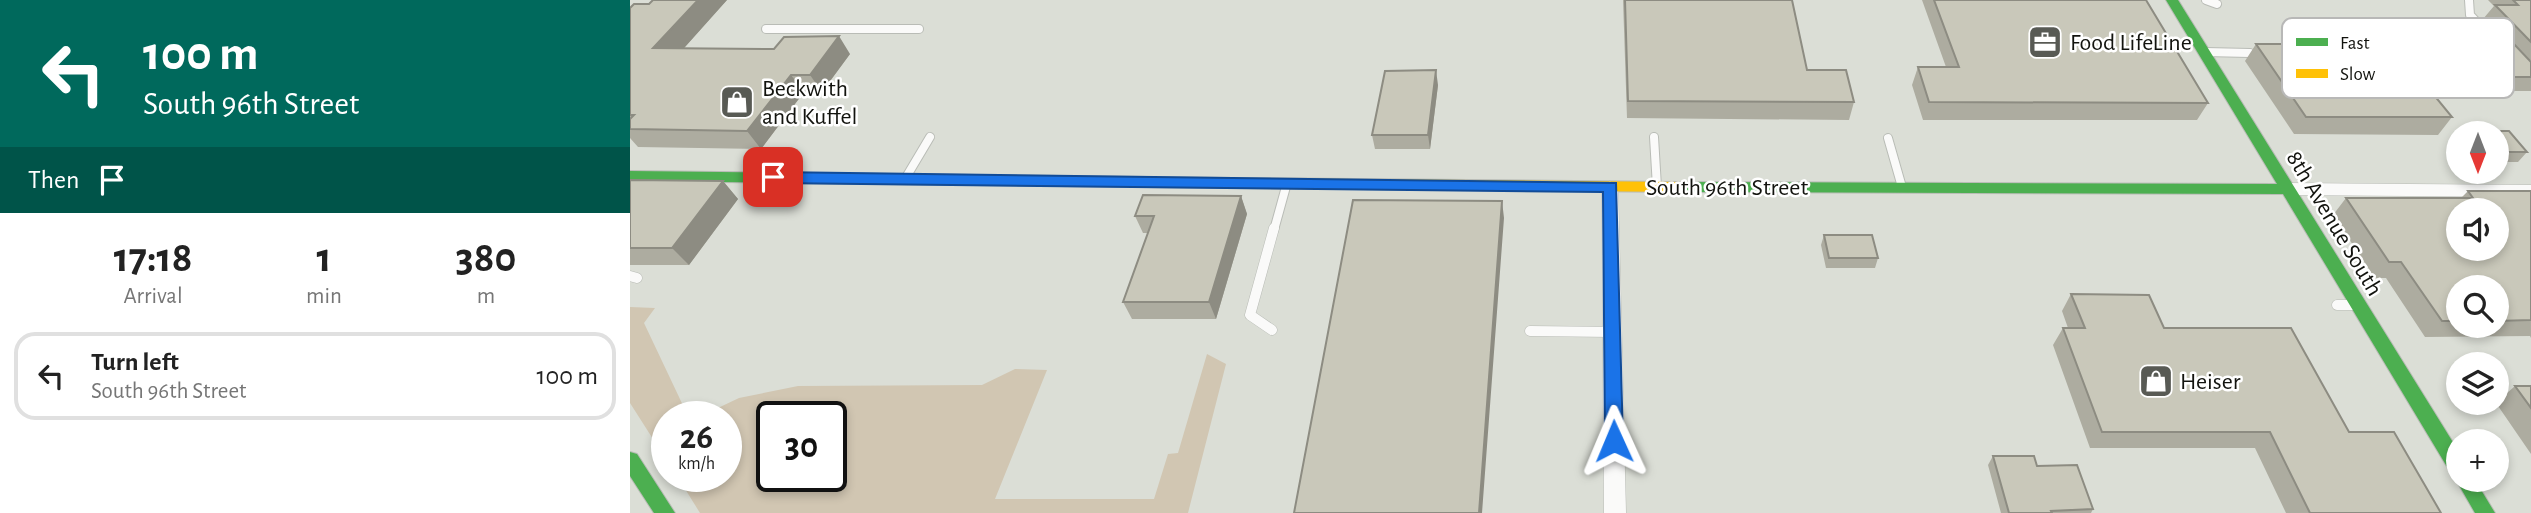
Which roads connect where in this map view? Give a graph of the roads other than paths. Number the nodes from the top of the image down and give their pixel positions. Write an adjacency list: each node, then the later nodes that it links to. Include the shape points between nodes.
1 (2172, 0): 8 (main road, 8th Avenue South)
2 (2206, 0): 4 (lane)
3 (2469, 0): 5 (lane)
4 (2217, 4)
5 (2473, 18)
6 (766, 29): 7 (lane)
7 (919, 29)
8 (2204, 52): 9 (lane); 20 (main road, 8th Avenue South)
9 (2250, 53)
10 (930, 137): 14 (lane)
11 (1654, 137): 17 (lane)
12 (1888, 138): 18 (lane)
13 (636, 176): 14 (main road, South 96th Street); 19 (lane)
14 (905, 179): 15 (main road, South 96th Street)
15 (1287, 183): 16 (main road, South 96th Street); 24 (lane, via 1250,315)
16 (1610, 187): 17 (main road, South 96th Street); 26 (street)
17 (1657, 187): 18 (main road, South 96th Street)
18 (1902, 187): 20 (main road, South 96th Street)
19 (630, 188)
20 (2287, 189): 21 (street, South 96th Street); 23 (main road, 8th Avenue South)
21 (2531, 191)
22 (2337, 305): 23 (lane)
23 (2358, 306): 27 (main road, 8th Avenue South)
24 (1272, 330)
25 (1530, 331): 26 (lane)
26 (1612, 332): 31 (street)
27 (2446, 449)
28 (630, 460): 30 (main road)
29 (2472, 492): 32 (main road)
30 (665, 513)
31 (1615, 513)
32 (2485, 513)

